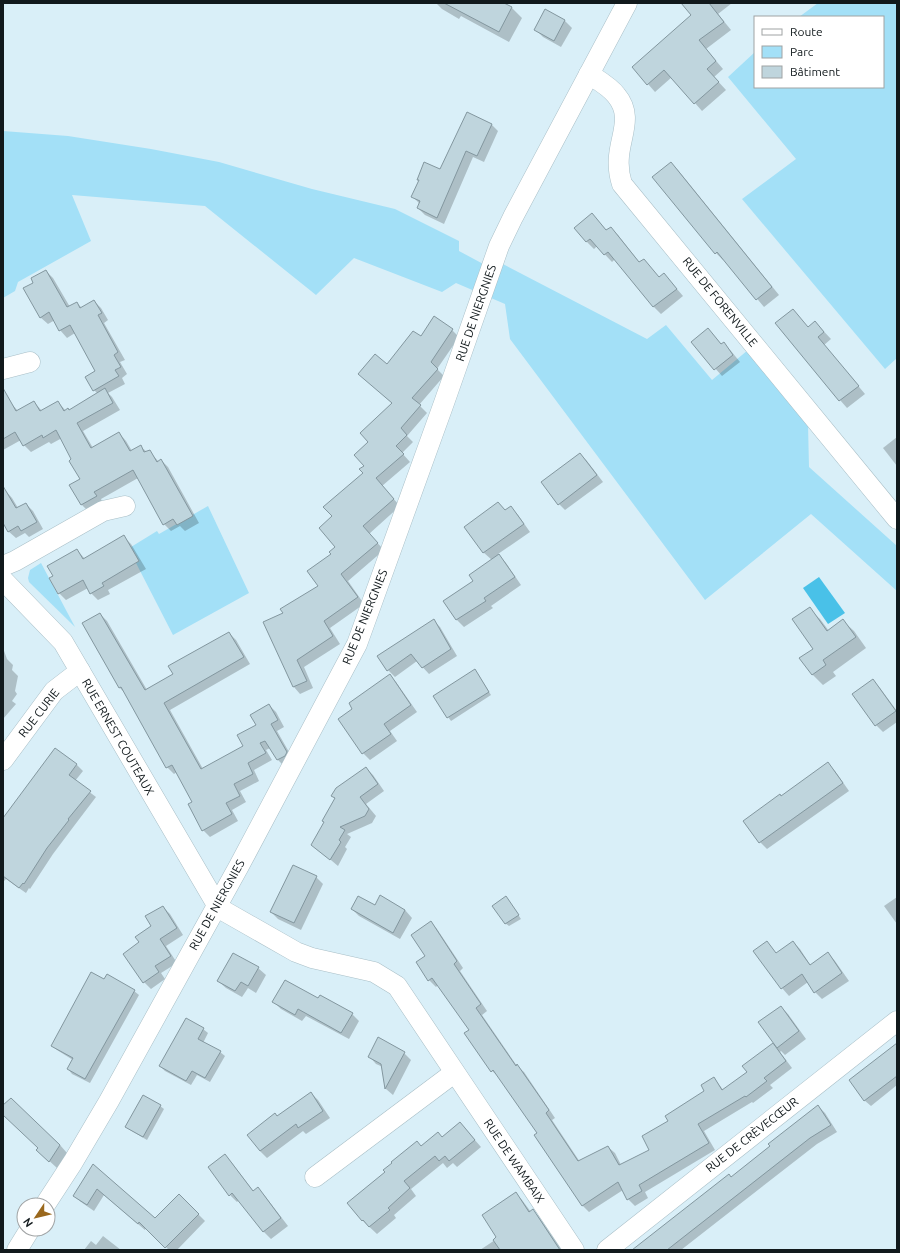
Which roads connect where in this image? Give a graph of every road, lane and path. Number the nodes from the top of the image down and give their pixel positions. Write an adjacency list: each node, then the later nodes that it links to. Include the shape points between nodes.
1 (627, 3): 2 (street, RUE DE NIERGNIES)
2 (589, 74): 6 (street, RUE DE FORENVILLE, via 616,94 624,106 626,113 619,158 622,184); 11 (street, RUE DE NIERGNIES, via 499,246 357,644)
3 (30, 362): 4 (street)
4 (3, 369)
5 (125, 506): 7 (street, via 103,510)
6 (897, 519)
7 (3, 566)
8 (3, 580): 9 (street, RUE ERNEST COUTEAUX, via 63,642)
9 (80, 670): 10 (street, RUE CURIE, via 54,691); 11 (street, RUE ERNEST COUTEAUX)
10 (3, 760)
11 (217, 906): 13 (street, RUE DE WAMBAIX, via 296,952 374,972 397,986); 15 (street, RUE DE NIERGNIES, via 99,1119)
12 (897, 1021): 19 (street, RUE DE CRÈVECŒUR)
13 (454, 1072): 14 (street); 18 (street, RUE DE WAMBAIX)
14 (315, 1177)
15 (50, 1197)
16 (25, 1237): 17 (street)
17 (17, 1250)
18 (574, 1250)
19 (607, 1250)

